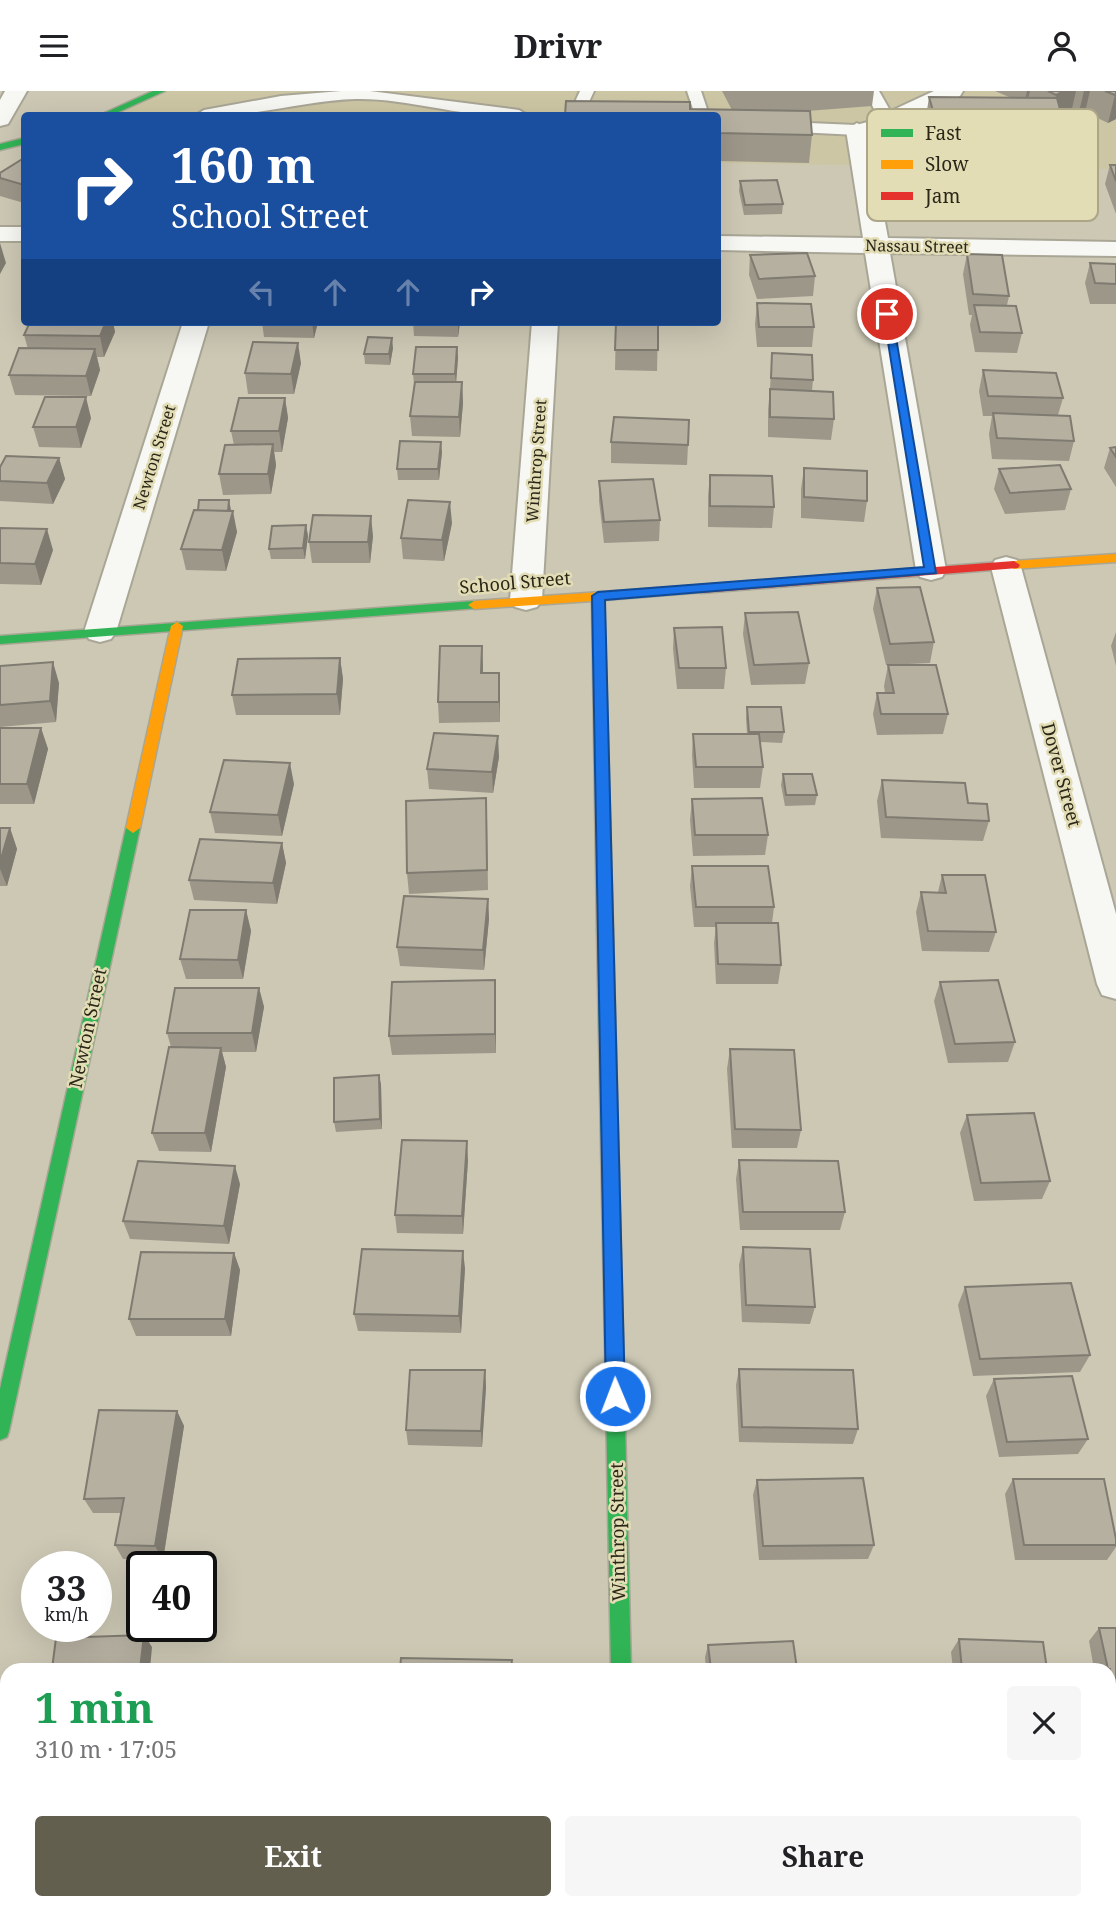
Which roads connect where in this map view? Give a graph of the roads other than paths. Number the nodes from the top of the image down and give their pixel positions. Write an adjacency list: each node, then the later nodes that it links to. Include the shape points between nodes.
1 (16, 91): 17 (street)
2 (161, 91): 11 (street)
3 (454, 91): 14 (lane)
4 (587, 91): 15 (lane)
5 (694, 91): 16 (lane)
6 (872, 91): 9 (lane)
7 (952, 91): 10 (street)
8 (328, 94): 12 (lane); 13 (lane)
9 (882, 109)
10 (914, 109)
11 (113, 112)
12 (220, 112)
13 (478, 112)
14 (489, 112)
15 (577, 112)
16 (701, 112)
17 (0, 119)
18 (721, 124): 20 (lane)
19 (867, 127): 20 (lane)
20 (857, 130): 23 (street)
21 (21, 142): 22 (street)
22 (0, 147)
23 (867, 194)
24 (871, 221): 28 (street)
25 (0, 234): 26 (street)
26 (21, 234)
27 (721, 243): 28 (street, Nassau Street)
28 (875, 245): 29 (street, Nassau Street); 34 (street)
29 (1116, 249)
30 (195, 326): 38 (street, Newton Street)
31 (545, 326): 36 (street, Winthrop Street)
32 (1116, 558): 33 (street, School Street)
33 (1006, 567): 34 (street, School Street); 40 (street, Dover Street)
34 (931, 570): 35 (street, School Street)
35 (598, 596): 36 (street, School Street); 42 (street, Winthrop Street)
36 (526, 600): 37 (street, School Street)
37 (177, 626): 38 (street, School Street); 41 (street, Newton Street)
38 (100, 632): 39 (street, School Street)
39 (0, 640)
40 (1116, 984)
41 (0, 1431)
42 (621, 1663)

